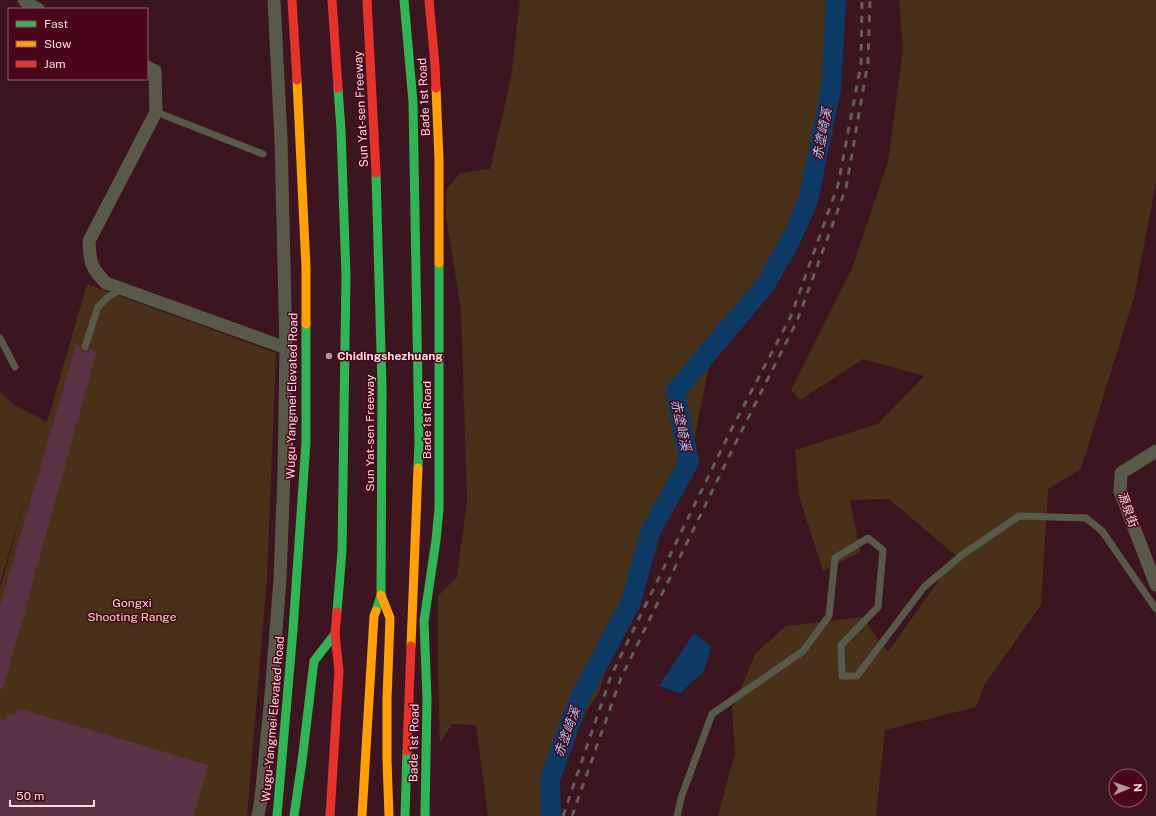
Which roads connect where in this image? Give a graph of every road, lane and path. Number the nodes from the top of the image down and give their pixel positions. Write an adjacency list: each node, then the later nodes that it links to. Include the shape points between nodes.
1 (24, 0): 8 (street)
2 (274, 0): 15 (street, via 281,139)
3 (292, 0): 23 (main road, Wugu-Yangmei Elevated Road, via 306,268 306,442)
4 (332, 0): 21 (main road, Sun Yat-sen Freeway, via 341,130 346,276 342,551)
5 (367, 0): 19 (main road, Sun Yat-sen Freeway, via 376,174 382,387)
6 (404, 0): 28 (main road, via 413,102 419,442)
7 (429, 0): 29 (main road, Bade 1st Road, via 439,159 439,509 424,621 427,699)
8 (36, 8)
9 (148, 68): 10 (street, via 155,71)
10 (156, 112): 11 (lane); 12 (street, via 89,241 89,258 96,273 106,283)
11 (263, 154)
12 (122, 289): 14 (lane, via 98,307); 15 (street)
13 (0, 338): 16 (lane)
14 (85, 347)
15 (286, 348): 22 (street, via 280,579)
16 (15, 367)
17 (1156, 451): 18 (street, 源泉街, via 1121,473 1120,491)
18 (1156, 585)
19 (381, 595): 26 (main road, Sun Yat-sen Freeway, via 374,616); 27 (main road, via 390,618 387,699)
20 (1156, 608): 30 (lane, via 1102,531 1086,518 1019,516 962,555 924,587 857,676 842,676 841,646 878,607 883,550 868,538 835,558 829,616 803,651 712,714 682,795)
21 (335, 634): 24 (main road, via 314,661); 25 (main road, Sun Yat-sen Freeway, via 339,671)
22 (258, 816)
23 (277, 816)
24 (294, 816)
25 (330, 816)
26 (362, 816)
27 (389, 816)
28 (405, 816)
29 (425, 816)
30 (677, 816)

